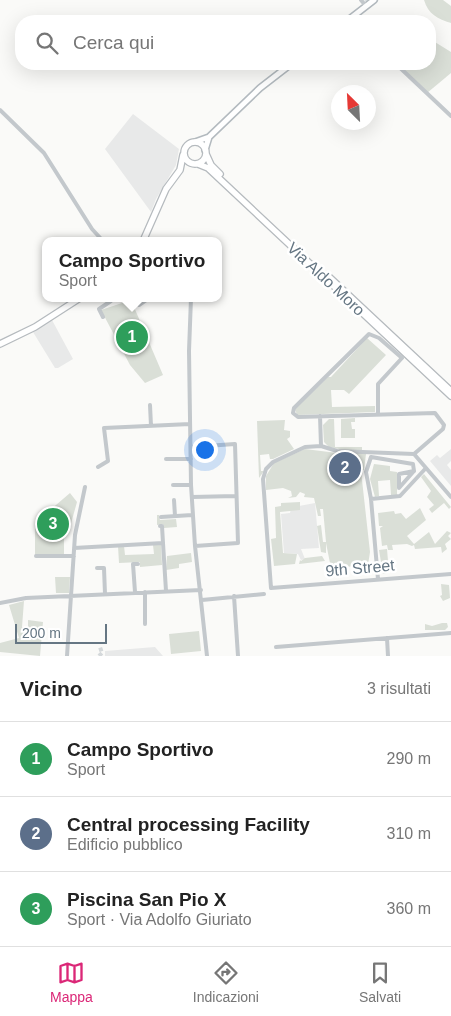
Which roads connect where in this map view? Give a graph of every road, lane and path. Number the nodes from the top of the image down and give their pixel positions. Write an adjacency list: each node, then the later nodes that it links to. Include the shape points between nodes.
1 (361, 0): 3 (street)
2 (374, 0): 3 (street)
3 (366, 6): 4 (street)
4 (356, 15)
5 (283, 70): 9 (street)
6 (402, 70): 8 (street)
7 (0, 110): 15 (street, via 44,153)
8 (451, 116)
9 (209, 137): 10 (street); 11 (street)
10 (195, 142): 11 (main road, via 203,145); 12 (main road, via 187,145)
11 (206, 152): 13 (main road, via 203,161); 22 (main road, Via Aldo Moro, via 213,168)
12 (183, 154): 13 (main road, via 186,161); 14 (main road)
13 (196, 164): 14 (main road); 23 (main road, Via Aldo Moro, via 208,168)
14 (180, 170): 16 (main road, via 166,189)
15 (99, 237)
16 (143, 237)
17 (74, 302): 21 (main road, via 35,327)
18 (110, 302): 20 (street, via 99,309)
19 (191, 302): 27 (street)
20 (103, 317)
21 (0, 344)
22 (451, 391)
23 (451, 396)
24 (150, 405): 28 (street)
25 (378, 414): 26 (street); 26 (street, via 378,384 402,358 379,338 369,334 293,410 298,417); 31 (street, via 435,413 444,424 443,429)
26 (320, 416): 29 (street)
27 (190, 424): 28 (street); 30 (street)
28 (151, 426): 35 (street, via 104,428 108,461)
29 (320, 446): 32 (street); 58 (street, 9th Street, via 305,447 273,462 266,469 263,479 271,588)
30 (191, 447): 34 (street); 41 (street, via 235,444)
31 (414, 454): 32 (street, via 381,451); 36 (street)
32 (372, 455): 37 (street, via 413,464); 44 (street, via 366,472)
33 (166, 459): 34 (street)
34 (191, 459): 39 (street)
35 (98, 467)
36 (426, 468): 43 (street); 44 (street, via 400,496)
37 (414, 471): 37 (street, via 399,474 399,488 404,483)
38 (173, 485): 39 (street)
39 (191, 485): 42 (street)
40 (85, 487): 52 (street)
41 (236, 496): 42 (street); 51 (street, via 238,543)
42 (192, 497): 46 (street)
43 (451, 498)
44 (371, 499): 58 (street)
45 (174, 500): 47 (street)
46 (192, 515): 47 (street); 51 (street)
47 (175, 516): 48 (street)
48 (162, 517)
49 (160, 526): 50 (street)
50 (163, 542): 52 (street); 60 (street)
51 (195, 546): 59 (street)
52 (74, 548): 54 (street)
53 (36, 556): 54 (street)
54 (74, 556): 65 (street)
55 (138, 564): 61 (street, via 133,564)
56 (97, 568): 63 (street, via 104,568)
57 (451, 574): 58 (street, 9th Street)
58 (378, 579)
59 (201, 590): 60 (street); 67 (street)
60 (166, 591): 62 (street)
61 (135, 592): 62 (street); 63 (street)
62 (145, 592): 69 (street)
63 (106, 594): 65 (street)
64 (264, 594): 66 (street)
65 (72, 596): 68 (street, via 16,598); 73 (street)
66 (234, 596): 67 (street); 75 (street)
67 (202, 600): 74 (street)
68 (0, 603)
69 (145, 624)
70 (451, 633): 71 (street)
71 (387, 638): 72 (street); 76 (street)
72 (276, 647)
73 (67, 656)
74 (207, 656)
75 (238, 656)
76 (388, 656)

